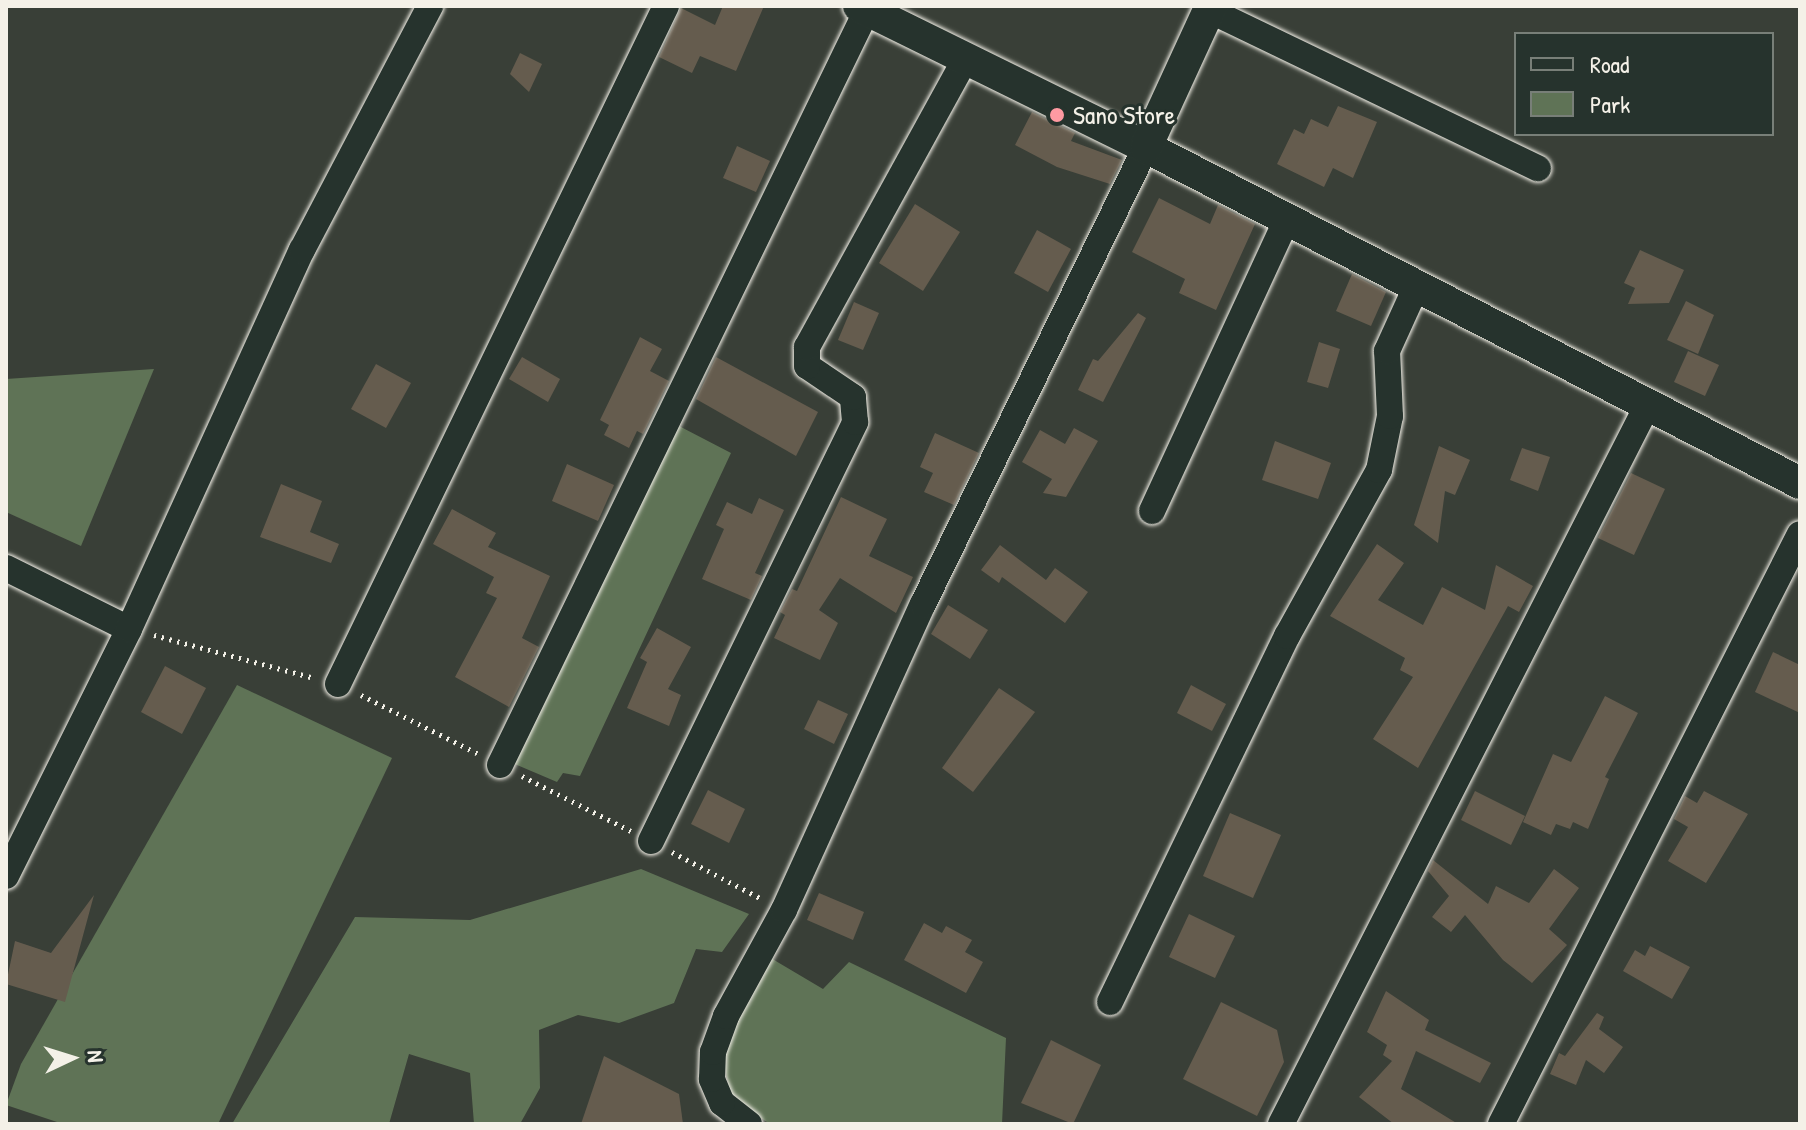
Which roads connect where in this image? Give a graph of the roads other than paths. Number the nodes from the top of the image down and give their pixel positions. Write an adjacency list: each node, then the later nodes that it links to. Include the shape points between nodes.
1 (430, 6): 15 (street, via 302,250)
2 (666, 6): 16 (street)
3 (863, 8): 5 (street); 17 (street)
4 (1210, 8): 6 (street); 7 (street)
5 (965, 60): 6 (street); 18 (street, via 807,347 807,366 853,397 855,422)
6 (1146, 147): 8 (street); 21 (street, via 923,604 784,910 726,1016 713,1052 712,1079 722,1103)
7 (1538, 168)
8 (1287, 219): 9 (street); 12 (street)
9 (1417, 285): 10 (street); 20 (street, via 1387,351 1389,426 1379,470 1287,636)
10 (1648, 404): 11 (street); 22 (street)
11 (1800, 483)
12 (1152, 511)
13 (1800, 534): 23 (street)
14 (6, 568): 15 (street)
15 (129, 629): 19 (street)
16 (338, 684)
17 (500, 765)
18 (651, 841)
19 (6, 876)
20 (1110, 1002)
21 (749, 1124)
22 (1281, 1124)
23 (1501, 1124)

